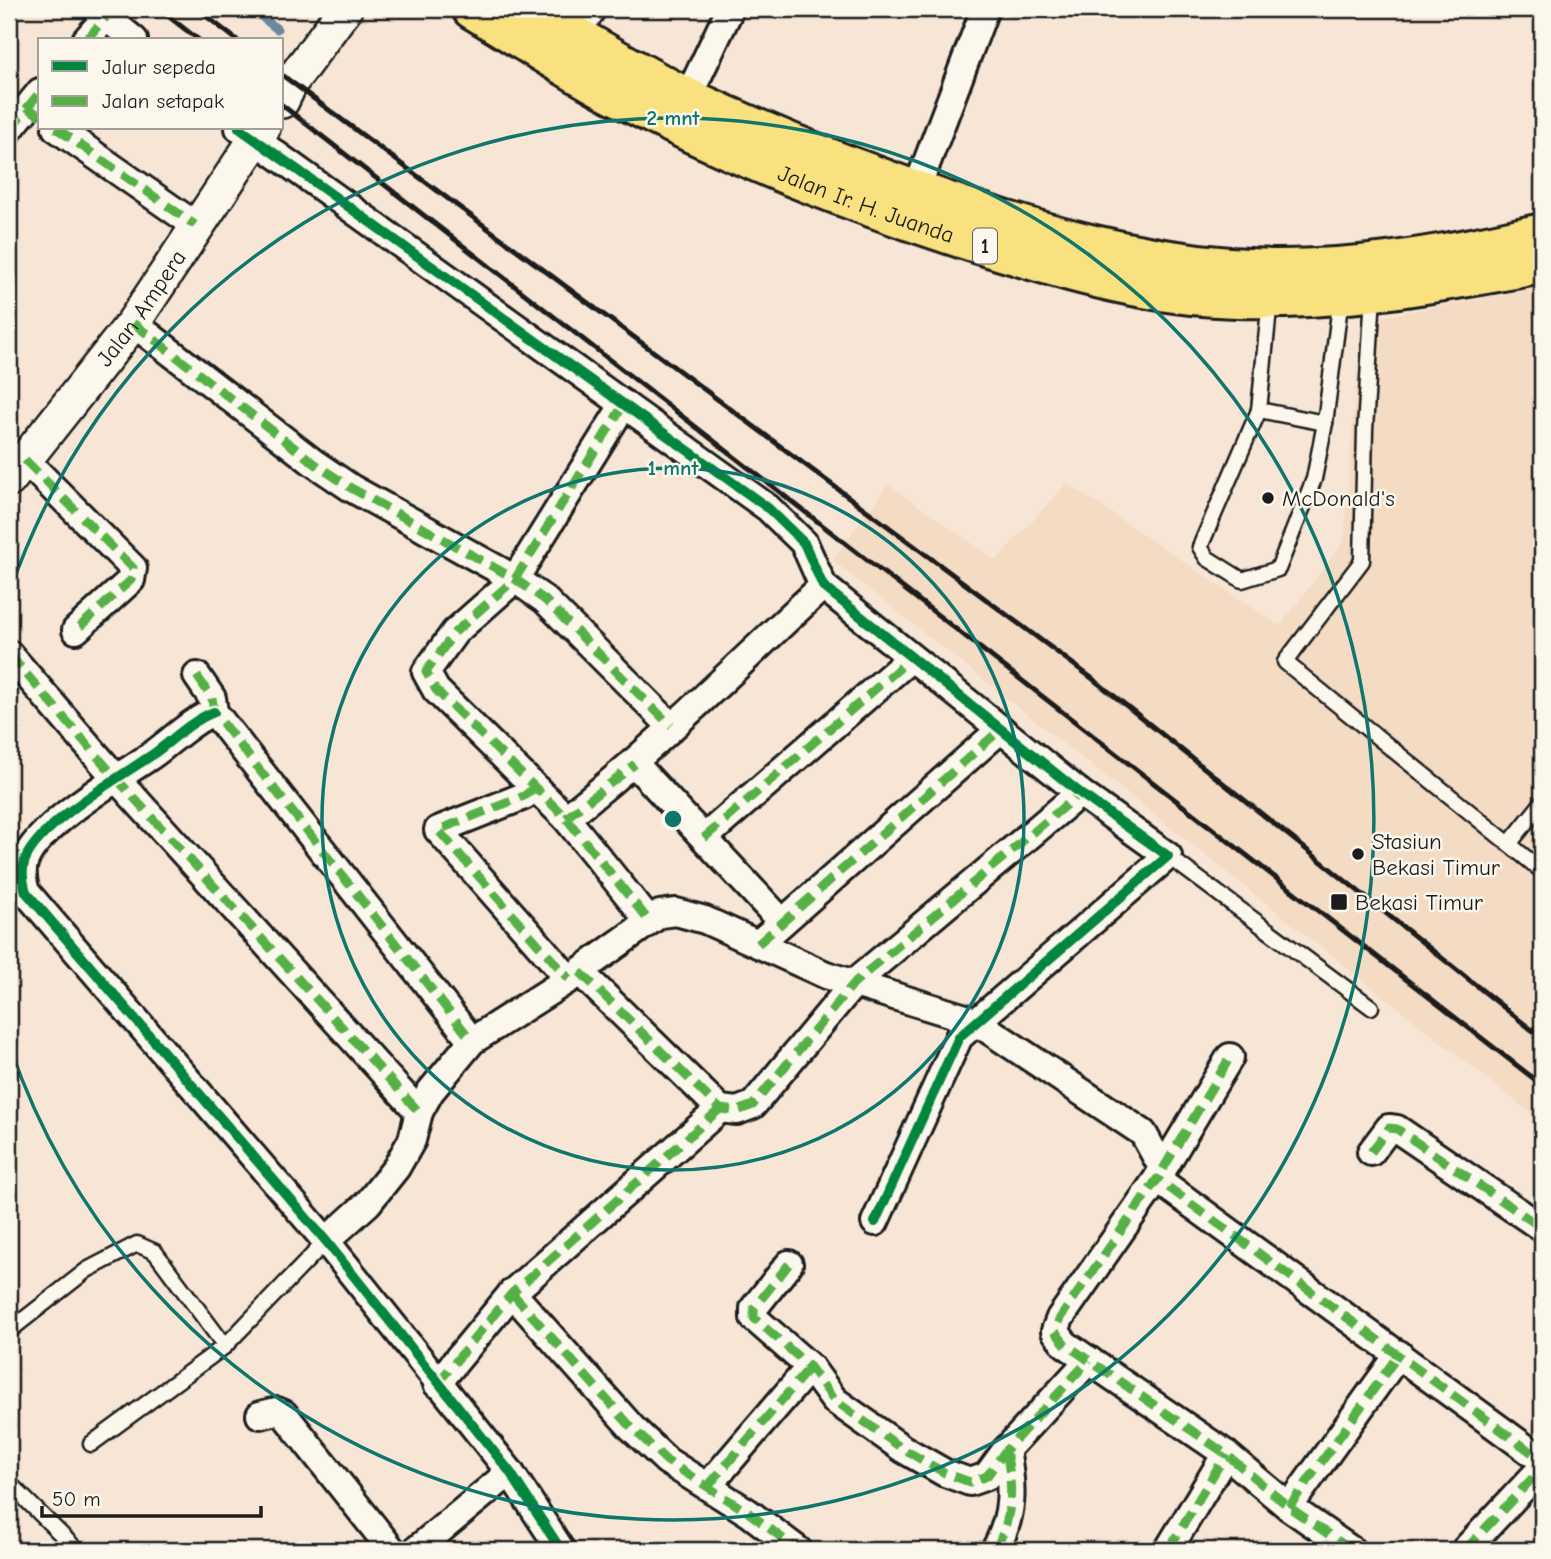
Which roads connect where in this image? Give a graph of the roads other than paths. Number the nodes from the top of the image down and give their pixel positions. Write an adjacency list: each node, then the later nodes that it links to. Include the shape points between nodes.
1 (345, 9): 10 (street)
2 (472, 9): 21 (highway, Jalan Ir. H. Juanda / 1, via 612,93 676,125 793,179 893,216 1105,279 1190,295)
3 (529, 9): 7 (highway, Jalan Ir. H. Juanda / 1)
4 (730, 9): 11 (street)
5 (985, 9): 16 (street)
6 (101, 13): 8 (street); 9 (street)
7 (590, 23): 11 (highway, Jalan Ir. H. Juanda / 1)
8 (87, 38)
9 (132, 38)
10 (286, 92)
11 (688, 97): 16 (highway, Jalan Ir. H. Juanda / 1)
12 (36, 105): 13 (street)
13 (9, 130)
14 (59, 130): 17 (street)
15 (252, 132): 17 (street, Jalan Ampera); 23 (street)
16 (916, 191): 20 (highway, Jalan Ir. H. Juanda / 1, via 1022,227 1122,253 1229,267 1308,269)
17 (195, 225): 22 (street, Jalan Ampera)
18 (1542, 233): 20 (highway, Jalan Ir. H. Juanda / 1, via 1465,251)
19 (1542, 264): 20 (highway, Jalan Ir. H. Juanda / 1)
20 (1362, 285): 21 (highway, Jalan Ir. H. Juanda / 1); 25 (lane); 43 (lane, via 1362,561 1285,662)
21 (1270, 299): 24 (lane)
22 (133, 323): 26 (street, Jalan Ampera); 27 (street, via 314,463)
23 (624, 404): 27 (street); 28 (street, via 768,508 804,543)
24 (1259, 410): 25 (lane); 25 (lane, via 1200,547 1207,558 1242,580 1278,569 1314,479)
25 (1325, 423)
26 (17, 470): 29 (street, via 133,568 131,580)
27 (515, 579): 34 (street, via 545,600); 38 (street, via 454,632 426,673 436,690)
28 (823, 586): 31 (street); 34 (street)
29 (76, 630)
30 (9, 654): 37 (street)
31 (911, 659): 35 (street); 42 (street)
32 (197, 676): 33 (street, via 212,698)
33 (214, 712): 37 (street); 54 (street)
34 (671, 726): 36 (street)
35 (1001, 729): 39 (street); 48 (street)
36 (635, 764): 41 (street); 42 (street)
37 (115, 777): 44 (street); 57 (street)
38 (534, 788): 41 (street); 50 (street, via 438,830)
39 (1080, 793): 45 (street); 51 (street)
40 (1542, 803): 43 (lane)
41 (566, 818): 47 (street)
42 (705, 838): 48 (street)
43 (1509, 844): 46 (lane)
44 (16, 854): 62 (street, via 26,892)
45 (1168, 856): 52 (lane); 53 (street)
46 (1542, 871)
47 (649, 921): 49 (street, via 676,912); 50 (street)
48 (782, 922): 49 (street)
49 (758, 944): 51 (street, via 826,975)
50 (575, 975): 54 (street); 56 (street)
51 (855, 982): 53 (street); 56 (street, via 753,1105 737,1111)
52 (1371, 1007)
53 (975, 1021): 59 (street, via 1143,1133); 60 (street, via 959,1037)
54 (472, 1041): 57 (street, via 438,1080)
55 (1230, 1057): 59 (street)
56 (720, 1109): 64 (street)
57 (419, 1112): 62 (street, via 412,1140 396,1168 368,1203)
58 (1371, 1152): 61 (street, via 1383,1133 1397,1129)
59 (1160, 1174): 67 (street, via 1249,1249); 68 (street, via 1055,1331)
60 (875, 1222)
61 (1542, 1228)
62 (326, 1241): 66 (lane); 70 (street)
63 (789, 1264): 69 (street, via 754,1308 754,1318)
64 (512, 1293): 70 (street); 79 (street, via 632,1428 667,1461)
65 (9, 1331): 66 (lane, via 87,1269 137,1244 155,1252)
66 (225, 1346): 72 (lane)
67 (1399, 1354): 75 (street); 80 (street)
68 (1089, 1360): 73 (street); 74 (street)
69 (810, 1367): 73 (street, via 834,1400 945,1473 970,1482 979,1480); 79 (street)
70 (438, 1384): 77 (street)
71 (260, 1415): 82 (street, via 284,1414)
72 (91, 1444)
73 (1006, 1450): 86 (street, via 1013,1488 1005,1532)
74 (1226, 1454): 80 (street); 87 (street)
75 (1542, 1460)
76 (1542, 1468): 89 (street)
77 (510, 1472): 83 (street); 84 (street)
78 (9, 1483): 81 (lane)
79 (708, 1486): 85 (street)
80 (1289, 1507): 88 (street)
81 (77, 1550)
82 (392, 1550)
83 (416, 1550)
84 (561, 1550)
85 (798, 1550)
86 (995, 1550)
87 (1168, 1550)
88 (1351, 1550)
89 (1465, 1550)

